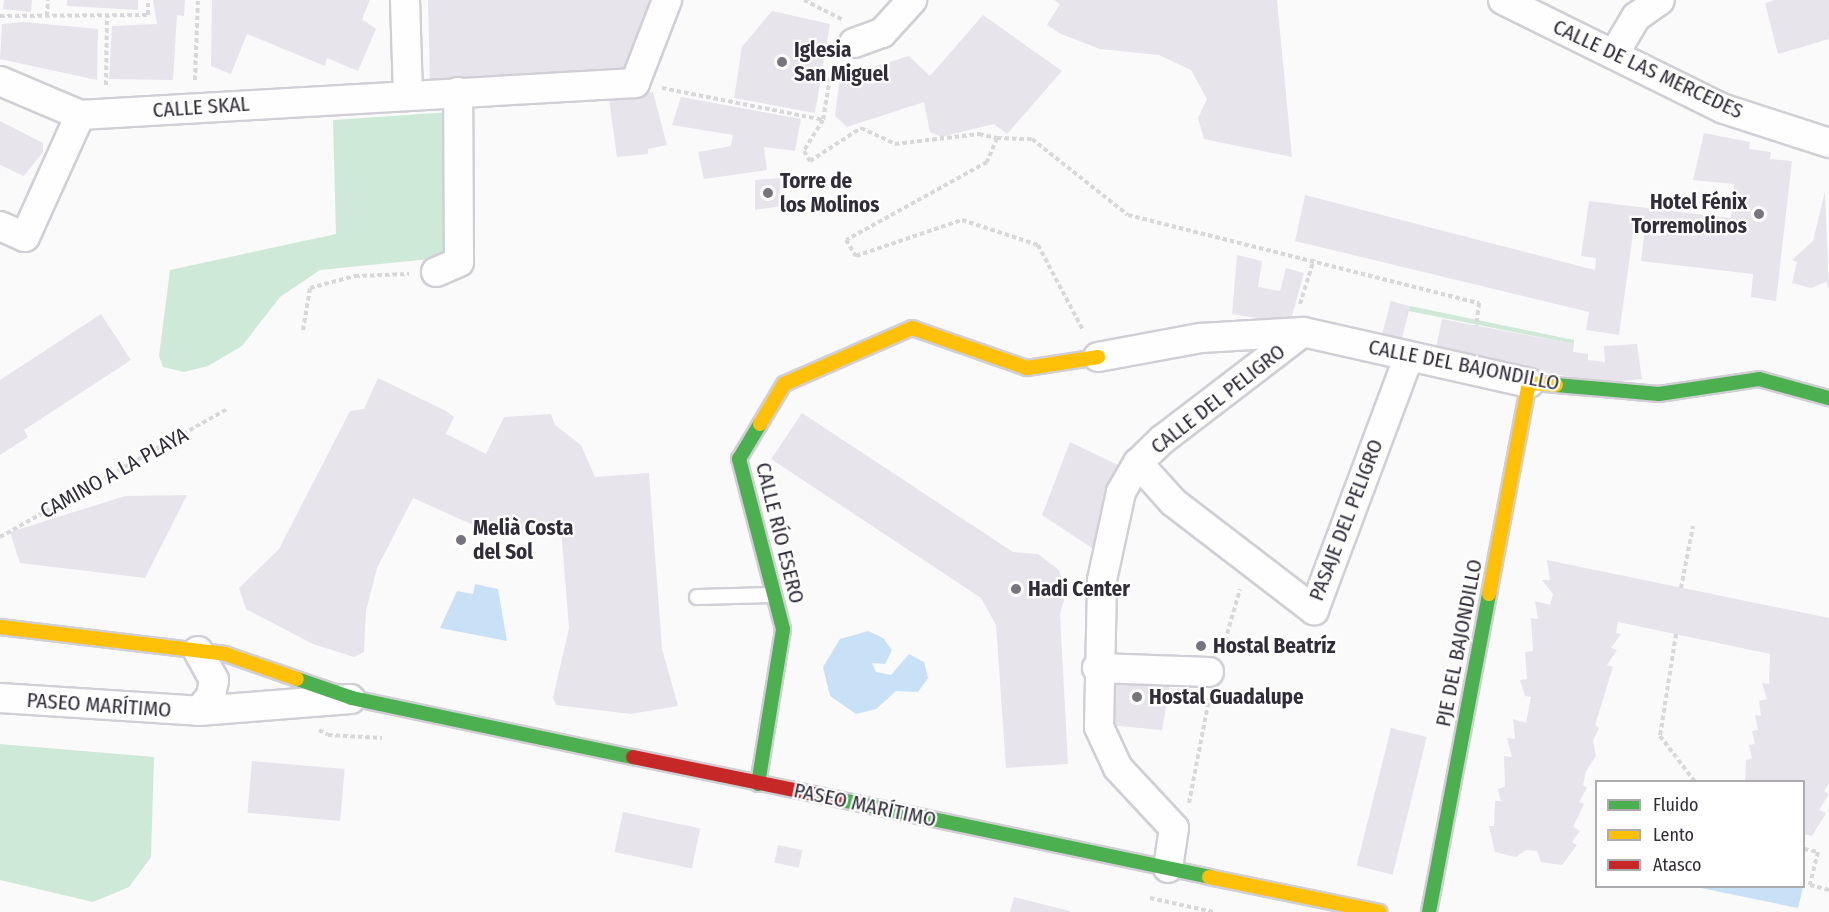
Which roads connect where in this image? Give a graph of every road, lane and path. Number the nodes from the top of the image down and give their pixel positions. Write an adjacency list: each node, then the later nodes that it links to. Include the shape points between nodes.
1 (48, 0): 12 (path)
2 (148, 0): 13 (path, via 148,15)
3 (198, 0): 20 (path)
4 (405, 0): 19 (street)
5 (667, 0): 17 (street, CALLE SKAL, via 635,83)
6 (804, 0): 10 (path)
7 (912, 0): 14 (street, via 882,33)
8 (1503, 0): 15 (street, CALLE DE LAS MERCEDES)
9 (1660, 0): 15 (street, via 1636,17)
10 (840, 15)
11 (0, 16): 12 (path)
12 (47, 16): 13 (path)
13 (107, 16): 21 (path)
14 (854, 43): 22 (path, via 830,78)
15 (1614, 54): 24 (street, CALLE DE LAS MERCEDES, via 1724,110)
16 (0, 81): 21 (street, CALLE SKAL)
17 (458, 92): 19 (street, CALLE SKAL); 27 (street, via 459,262)
18 (687, 93): 22 (path)
19 (408, 94): 20 (street, CALLE SKAL)
20 (194, 107): 21 (street, CALLE SKAL)
21 (93, 114): 25 (street)
22 (823, 120): 23 (path, via 804,151 810,160 861,128 895,144 979,134)
23 (998, 138): 26 (path, via 1032,139 1128,215); 32 (path, via 987,162 846,240 856,256 962,220 1038,244)
24 (1829, 143)
25 (12, 232)
26 (1314, 259): 28 (path); 29 (path, via 1479,303)
27 (436, 272): 30 (path, via 355,276 310,288)
28 (1301, 319): 31 (street, CALLE DEL BAJONDILLO); 32 (street, CALLE DEL BAJONDILLO); 36 (street, CALLE DEL PELIGRO)
29 (1476, 326)
30 (303, 330)
31 (1410, 356): 33 (street, CALLE DEL BAJONDILLO); 39 (street, PASAJE DEL PELIGRO, via 1314,610)
32 (1098, 357): 41 (street, CALLE RÍO ESERO, via 1027,369 912,328 784,384 739,459)
33 (1529, 382): 34 (street, CALLE DEL BAJONDILLO, via 1659,394 1759,379); 58 (street, PJE DEL BAJONDILLO)
34 (1829, 398)
35 (227, 409): 38 (path, CAMINO A LA PLAYA)
36 (1138, 463): 39 (street, PASAJE DEL PELIGRO, via 1173,502); 46 (street, CALLE DEL PELIGRO, via 1121,492 1102,580)
37 (1693, 526): 40 (path)
38 (0, 537)
39 (1248, 563): 47 (path)
40 (1681, 588)
41 (773, 595): 42 (lane); 52 (street, CALLE RÍO ESERO, via 783,629)
42 (698, 597)
43 (0, 627): 45 (street, PASEO MARÍTIMO)
44 (1676, 634): 51 (path, via 1660,736)
45 (198, 651): 49 (street, PASEO MARÍTIMO, via 225,654); 50 (street, PASEO MARÍTIMO, via 214,680 211,696)
46 (1097, 668): 47 (street); 55 (street, CALLE DEL PELIGRO, via 1099,727 1107,746 1118,768 1174,828)
47 (1213, 674): 53 (path, via 1189,789)
48 (0, 698): 50 (street, PASEO MARÍTIMO)
49 (352, 698): 50 (street, PASEO MARÍTIMO); 52 (street, PASEO MARÍTIMO)
50 (199, 711)
51 (1693, 780)
52 (758, 783): 55 (street, PASEO MARÍTIMO)
53 (1190, 811)
54 (1805, 849): 56 (path, via 1818,852 1809,885)
55 (1168, 867): 57 (street, PASEO MARÍTIMO)
56 (1829, 890)
57 (1379, 912)
58 (1429, 912)

